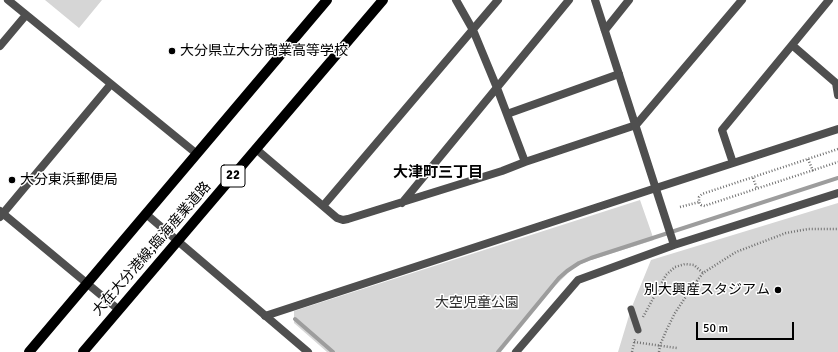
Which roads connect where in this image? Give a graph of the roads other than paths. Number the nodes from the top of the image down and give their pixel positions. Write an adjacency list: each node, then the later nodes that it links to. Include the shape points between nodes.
1 (8, 0): 11 (street)
2 (327, 0): 25 (main road, 大在大分港線;臨海産業道路)
3 (383, 0): 24 (main road, 大在大分港線;臨海産業道路 / 22)
4 (456, 0): 12 (street)
5 (498, 0): 12 (street)
6 (569, 0): 19 (street)
7 (595, 0): 13 (street)
8 (629, 0): 13 (street)
9 (742, 0): 22 (street)
10 (829, 0): 14 (street)
11 (26, 15): 15 (street); 18 (street)
12 (473, 30): 19 (street); 31 (street)
13 (605, 30): 16 (street)
14 (792, 45): 17 (street); 27 (street, via 722,130)
15 (0, 46)
16 (619, 74): 21 (street); 22 (street)
17 (837, 82): 20 (street)
18 (111, 84): 25 (street); 32 (street)
19 (497, 88): 21 (street); 30 (street)
20 (838, 95)
21 (507, 114): 26 (street)
22 (636, 125): 26 (street); 28 (street)
23 (838, 130): 27 (street)
24 (256, 149): 31 (street); 34 (main road, 大在大分港線;臨海産業道路 / 22)
25 (197, 154): 33 (main road, 大在大分港線;臨海産業道路)
26 (525, 162): 30 (street)
27 (733, 163): 28 (street)
28 (656, 188): 35 (street); 39 (street)
29 (838, 193): 35 (street)
30 (402, 203): 31 (street, via 343,220)
31 (323, 206)
32 (1, 214): 36 (street)
33 (146, 214): 34 (street); 36 (main road, 大在大分港線;臨海産業道路)
34 (178, 241): 38 (main road, 大在大分港線;臨海産業道路 / 22); 39 (street)
35 (674, 245): 44 (street, via 578,280)
36 (87, 283): 38 (street); 41 (main road, 大在大分港線;臨海産業道路)
37 (631, 309): 40 (lane)
38 (119, 310): 42 (main road, 大在大分港線;臨海産業道路 / 22)
39 (265, 316): 43 (street)
40 (638, 330)
41 (29, 352)
42 (83, 352)
43 (308, 352)
44 (516, 352)

